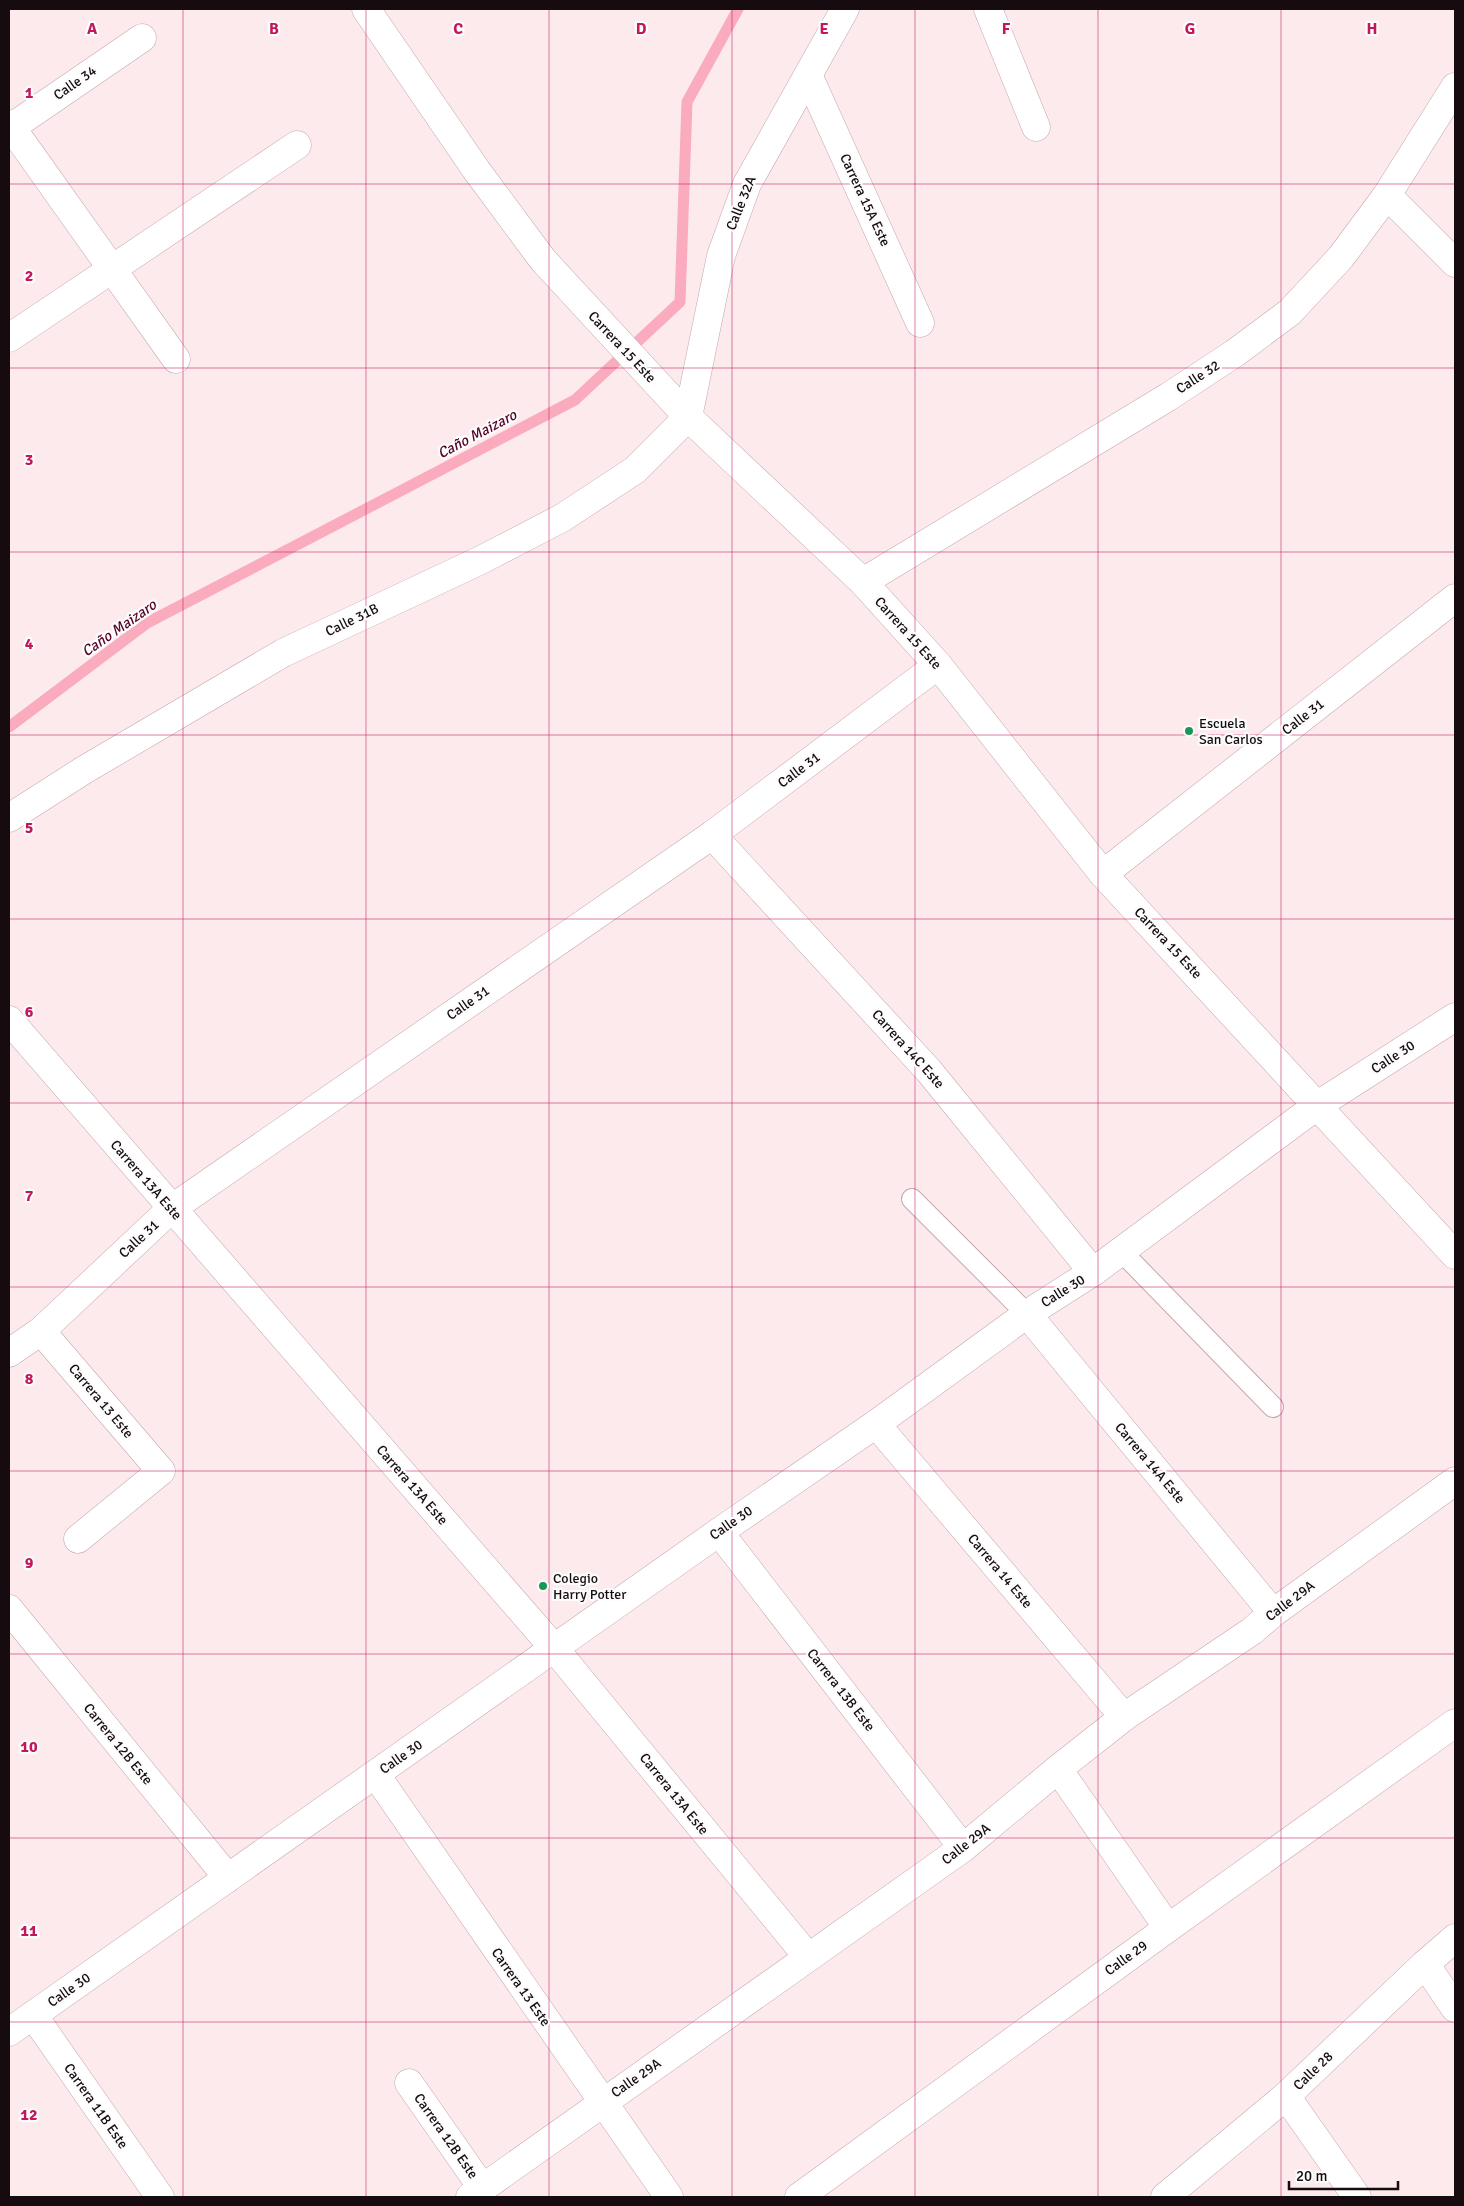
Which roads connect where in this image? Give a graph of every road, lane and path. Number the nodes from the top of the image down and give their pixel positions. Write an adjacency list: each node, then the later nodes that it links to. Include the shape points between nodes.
1 (366, 9): 16 (street, Carrera 15 Este, via 477,171 544,260)
2 (845, 9): 5 (street, Calle 32A)
3 (988, 9): 8 (street)
4 (142, 38): 7 (street, Calle 34)
5 (808, 77): 13 (street, Carrera 15A Este); 16 (street, Calle 32A, via 743,193 721,256)
6 (1455, 87): 10 (street, Calle 32)
7 (10, 127): 12 (street)
8 (1036, 127)
9 (297, 145): 12 (street)
10 (1387, 195): 11 (street); 17 (street, Calle 32, via 1341,257 1290,312 1251,342 1168,397)
11 (1455, 263)
12 (113, 268): 14 (street); 15 (street)
13 (920, 323)
14 (9, 338)
15 (176, 359)
16 (688, 417): 17 (street, Carrera 15 Este); 20 (street, Calle 31B, via 635,470 562,518 284,653 91,765)
17 (863, 582): 19 (street, Carrera 15 Este)
18 (1455, 598): 22 (street, Calle 31)
19 (938, 665): 21 (street, Calle 31); 22 (street, Carrera 15 Este)
20 (9, 818)
21 (712, 835): 27 (street, Calle 31); 30 (street, Carrera 14C Este, via 929,1071)
22 (1103, 874): 25 (street, Carrera 15 Este)
23 (1455, 1017): 25 (street, Calle 30)
24 (9, 1020): 27 (street, Carrera 13A Este)
25 (1318, 1105): 28 (street, Calle 30); 29 (street, Carrera 15 Este)
26 (912, 1199): 31 (lane)
27 (171, 1209): 32 (street, Calle 31); 41 (street, Carrera 13A Este)
28 (1121, 1251): 30 (street, Calle 30); 34 (lane)
29 (1455, 1255)
30 (1093, 1272): 31 (street, Calle 30)
31 (1027, 1314): 35 (street, Calle 30); 40 (street, Carrera 14A Este)
32 (42, 1331): 33 (street, Calle 31); 38 (street, Carrera 13 Este, via 161,1471)
33 (9, 1353)
34 (1272, 1406)
35 (876, 1424): 37 (street, Calle 30); 42 (street, Carrera 14 Este)
36 (1455, 1481): 40 (street, Calle 29A)
37 (718, 1532): 41 (street, Calle 30); 46 (street, Carrera 13B Este)
38 (78, 1538)
39 (9, 1609): 47 (street, Carrera 12B Este)
40 (1273, 1613): 42 (street, Calle 29A, via 1252,1631)
41 (554, 1648): 45 (street, Calle 30); 50 (street, Carrera 13A Este)
42 (1124, 1717): 44 (street, Calle 29A)
43 (1455, 1723): 48 (street, Calle 29)
44 (1058, 1768): 46 (street, Calle 29A); 48 (street)
45 (376, 1775): 47 (street, Calle 30); 57 (street, Carrera 13 Este)
46 (963, 1848): 50 (street, Calle 29A)
47 (228, 1878): 53 (street, Calle 30)
48 (1168, 1928): 61 (street, Calle 29)
49 (1455, 1938): 51 (street, Calle 28)
50 (808, 1957): 57 (street, Calle 29A)
51 (1425, 1964): 52 (street); 56 (street, Calle 28)
52 (1455, 2008)
53 (33, 2015): 54 (street, Calle 30); 59 (street, Carrera 11B Este)
54 (9, 2032)
55 (409, 2083): 58 (street, Carrera 12B Este)
56 (1286, 2096): 62 (street, Calle 28); 63 (street)
57 (601, 2102): 58 (street, Calle 29A); 60 (street, Carrera 13 Este)
58 (477, 2193)
59 (160, 2197)
60 (669, 2197)
61 (799, 2197)
62 (1165, 2197)
63 (1357, 2197)

